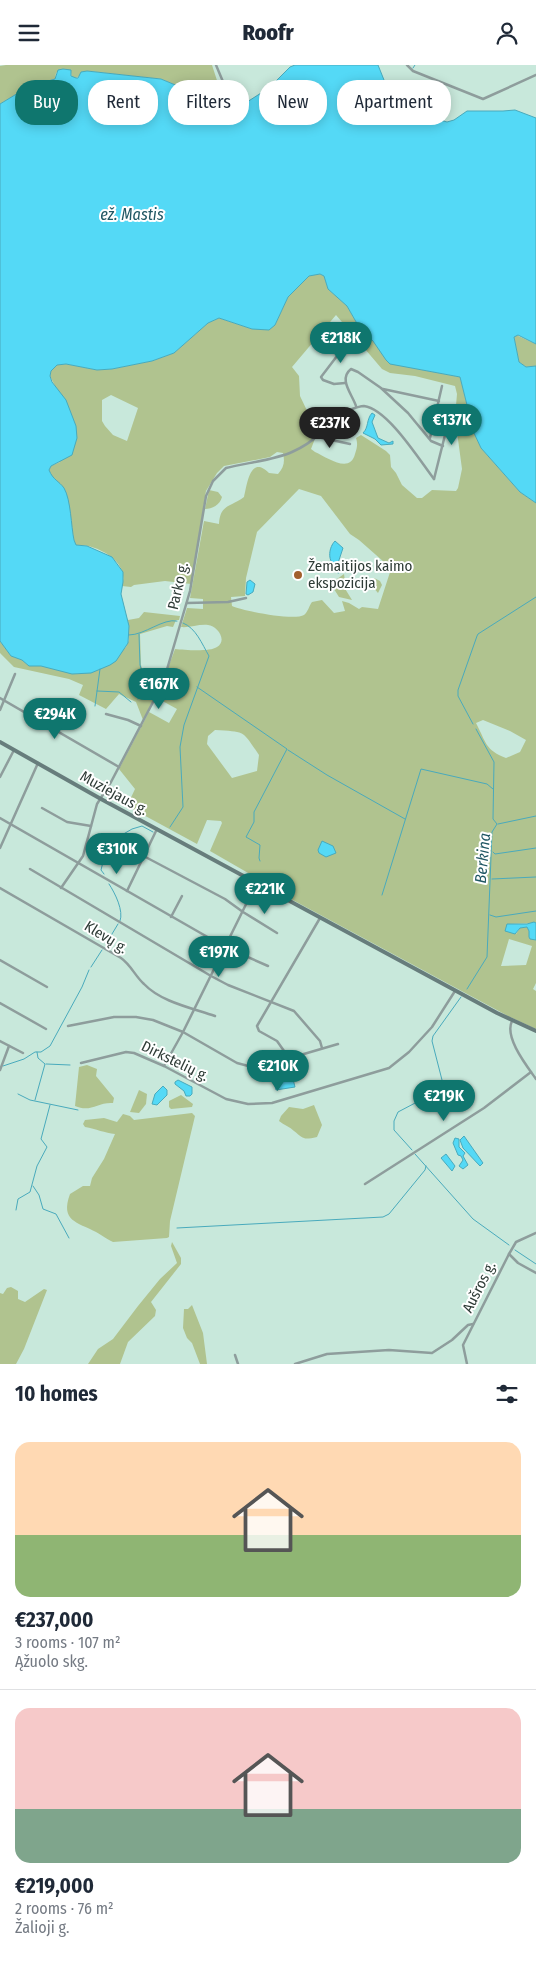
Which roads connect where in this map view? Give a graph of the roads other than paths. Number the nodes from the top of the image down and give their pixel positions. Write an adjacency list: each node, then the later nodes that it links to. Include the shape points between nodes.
1 (216, 65): 4 (street)
2 (407, 65): 3 (street, via 413,71 483,99)
3 (536, 75)
4 (222, 80)
5 (350, 339): 6 (street, via 321,377 330,383)
6 (345, 383): 8 (street, via 346,374 352,369); 10 (street)
7 (442, 386): 9 (street)
8 (381, 388): 9 (street); 13 (street)
9 (439, 401): 13 (street)
10 (356, 406): 12 (street, Parko g., via 334,416); 15 (street, via 372,409 391,424 434,479)
11 (452, 407): 15 (street)
12 (318, 435): 14 (street); 17 (street, Parko g., via 292,453 226,468 219,473 207,491)
13 (430, 438): 15 (street)
14 (350, 444)
15 (443, 446)
16 (246, 598): 17 (street)
17 (187, 603): 23 (street, Parko g., via 163,683)
18 (15, 674): 20 (street)
19 (0, 698): 20 (street)
20 (4, 701): 21 (street); 27 (street)
21 (0, 711)
22 (106, 714): 23 (street)
23 (141, 726): 27 (street, Parko g.)
24 (0, 741): 25 (main road, Muziejaus g.)
25 (14, 749): 26 (main road, Muziejaus g.); 28 (street)
26 (38, 763): 29 (main road, Muziejaus g.); 32 (street)
27 (119, 767): 29 (street, Parko g.)
28 (0, 777)
29 (101, 799): 33 (street, Parko g.); 34 (main road, Muziejaus g.)
30 (42, 808): 33 (street, via 67,822)
31 (0, 818): 32 (street)
32 (10, 824): 36 (street); 38 (street)
33 (91, 826): 38 (street, Parko g.)
34 (158, 829): 37 (street); 40 (main road, Muziejaus g.)
35 (119, 843): 37 (street)
36 (0, 848)
37 (145, 855): 43 (street); 45 (street, via 226,899)
38 (78, 863): 42 (street, Parko g.); 43 (street)
39 (30, 869): 42 (street)
40 (257, 882): 45 (street); 47 (main road, Muziejaus g.)
41 (0, 888): 57 (street, Klevų g., via 121,958 148,988 179,1005)
42 (61, 888): 52 (street)
43 (127, 891): 46 (street)
44 (182, 896): 46 (street)
45 (243, 912): 48 (street); 49 (street)
46 (171, 917): 49 (street)
47 (320, 917): 54 (main road, Muziejaus g.); 55 (street)
48 (277, 933)
49 (224, 947): 51 (street); 52 (street)
50 (0, 960): 53 (street)
51 (268, 966)
52 (211, 976): 55 (street); 57 (street)
53 (47, 987)
54 (456, 990): 59 (main road, Muziejaus g.); 71 (street, Dirkstelių g., via 432,1027 389,1068 272,1103 248,1104 226,1099)
55 (271, 1001): 67 (street, via 294,1011 320,1041); 69 (street, via 257,1028 277,1041)
56 (0, 1003): 61 (street)
57 (194, 1009): 58 (street, Klevų g.); 63 (street)
58 (215, 1016)
59 (512, 1020): 62 (main road, Muziejaus g.); 73 (street, via 509,1026 511,1037)
60 (68, 1026): 63 (street, via 114,1017 136,1017 164,1023)
61 (46, 1029)
62 (536, 1031)
63 (183, 1032): 69 (street, via 246,1066 264,1067); 71 (street)
64 (0, 1041): 66 (street)
65 (338, 1044): 67 (street)
66 (9, 1046): 68 (street); 72 (street)
67 (322, 1048): 69 (street)
68 (23, 1053)
69 (289, 1058)
70 (81, 1063): 71 (street, Dirkstelių g., via 126,1052)
71 (164, 1065)
72 (0, 1070)
73 (531, 1072): 74 (street); 75 (street, via 484,1108)
74 (536, 1079)
75 (365, 1184)
76 (536, 1233): 77 (street, Aušros g., via 516,1242)
77 (509, 1254): 78 (street); 79 (street, Aušros g.)
78 (536, 1273)
79 (473, 1324): 82 (street, via 432,1353 389,1350 327,1353); 83 (street, Aušros g., via 463,1345)
80 (235, 1355): 81 (street)
81 (238, 1364)
82 (295, 1364)
83 (467, 1364)

